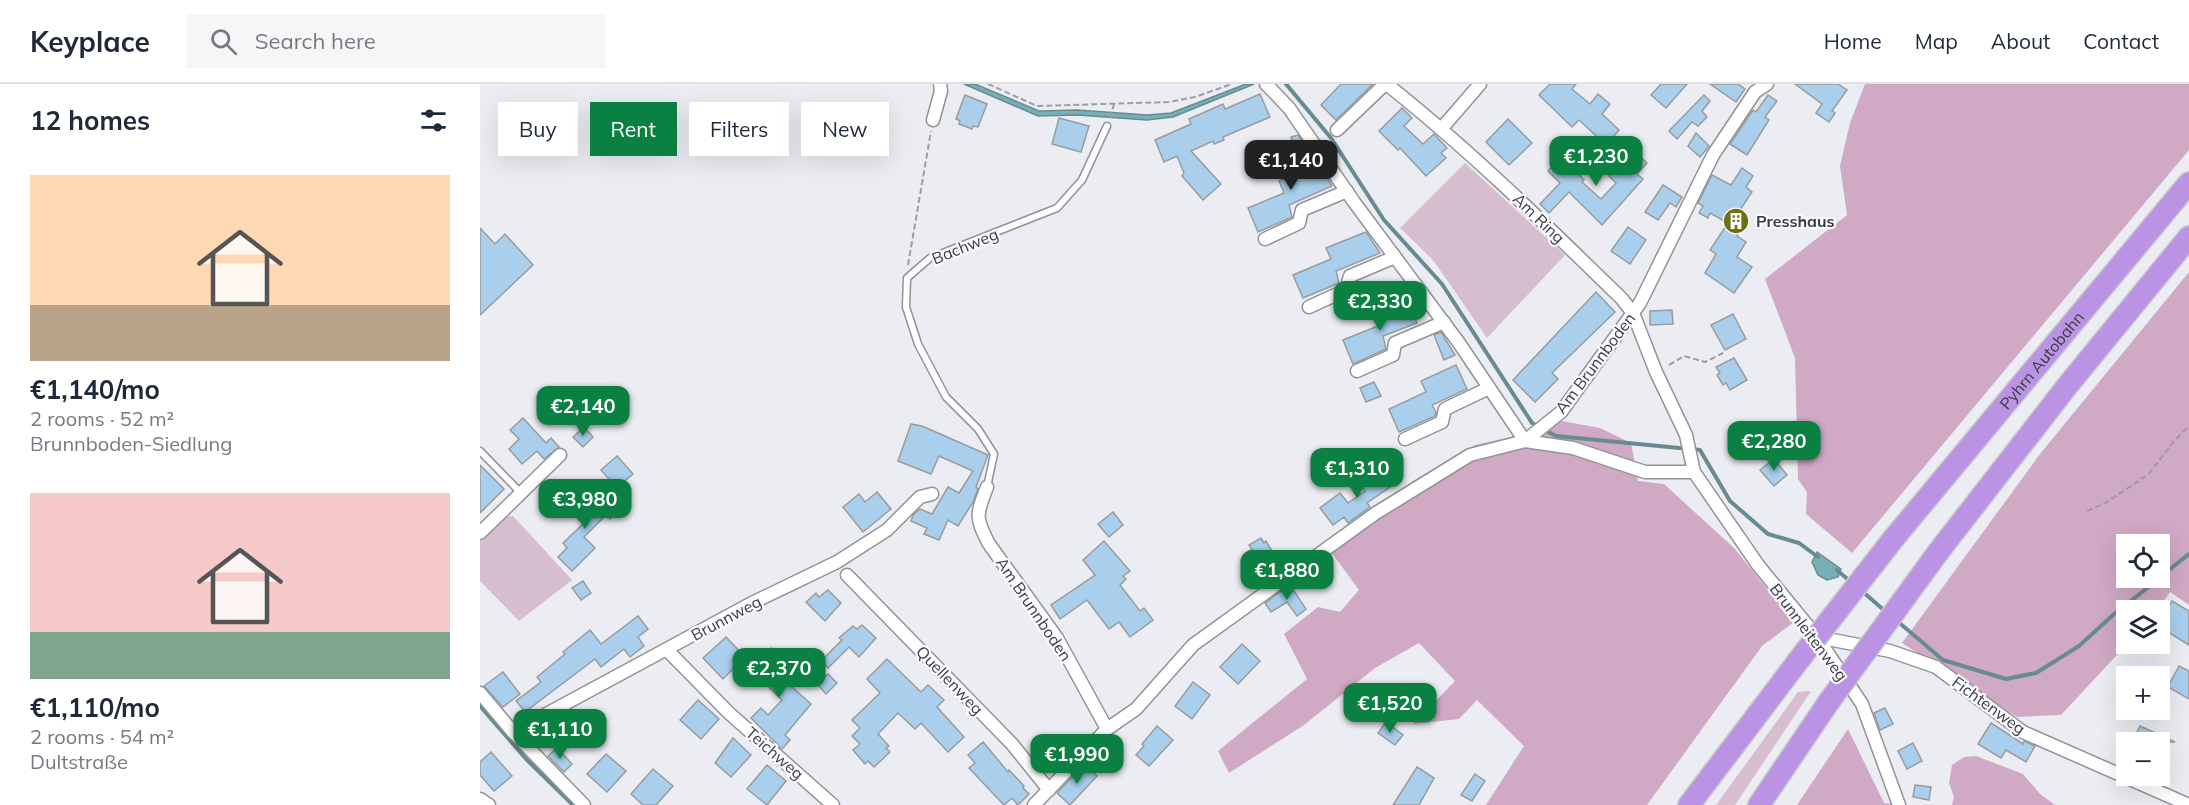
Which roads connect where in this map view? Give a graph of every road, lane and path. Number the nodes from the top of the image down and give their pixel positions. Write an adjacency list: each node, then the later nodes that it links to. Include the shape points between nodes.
1 (939, 84): 9 (street, via 941,91)
2 (987, 84): 8 (path, via 1037,106)
3 (1232, 84): 8 (path, via 1169,102)
4 (1266, 84): 14 (street, via 1289,108)
5 (1480, 84): 11 (street)
6 (1767, 84): 7 (street, Am Brunnboden)
7 (1754, 88): 20 (street, Am Brunnboden, via 1713,155)
8 (1114, 104): 10 (path)
9 (933, 120): 18 (path, via 914,216)
10 (1108, 123): 18 (lane, Bachweg, via 1082,180 1057,208 930,258)
11 (1442, 128): 12 (street, Am Ring, via 1383,86); 20 (street, Am Ring)
12 (1337, 130)
13 (2189, 183): 49 (highway, Pyhrn Autobahn, bridge, via 1894,538)
14 (1347, 191): 16 (street, via 1302,210 1299,223); 17 (street)
15 (2189, 237): 50 (highway, bridge, via 2068,384 1940,551 1828,703)
16 (1265, 239)
17 (1395, 257): 19 (street, via 1350,276 1346,290); 21 (street)
18 (907, 278): 32 (lane, via 906,307 918,344 946,397 978,429 994,454)
19 (1308, 307)
20 (1633, 313): 27 (street, Am Brunnboden, via 1561,412); 31 (street, Brunnleitenweg, via 1687,440)
21 (1444, 322): 24 (street, via 1395,343 1393,355); 25 (street)
22 (1723, 353): 23 (path, via 1705,362 1684,356)
23 (1668, 365)
24 (1357, 371)
25 (1489, 387): 27 (street); 28 (street, via 1445,410 1442,422)
26 (2189, 426): 35 (path, via 2149,474)
27 (1530, 437): 31 (street, via 1645,472); 41 (street, Am Brunnboden, via 1470,455 1376,513 1192,645 1136,709)
28 (1405, 440)
29 (480, 451): 33 (lane)
30 (560, 455): 33 (street)
31 (1694, 472): 38 (street, Brunnleitenweg, via 1758,565)
32 (987, 487): 41 (street, Am Brunnboden, via 977,511 981,528 1057,638)
33 (521, 493): 36 (street)
34 (933, 494): 39 (street, Brunnweg, via 920,497 887,530 837,562)
35 (2087, 511)
36 (480, 533)
37 (847, 575): 43 (street, Quellenweg, via 1012,744)
38 (1817, 637): 51 (street, Brunnleitenweg, via 1862,704); 52 (street, Fichtenweg, via 1890,651 1936,667 2023,732)
39 (667, 650): 42 (street, Brunnweg); 47 (street, Teichweg, via 729,713)
40 (480, 693): 42 (street)
41 (1107, 729): 43 (street, Am Brunnboden)
42 (513, 732): 46 (street)
43 (1049, 790): 48 (street, Am Brunnboden)
44 (480, 800): 45 (street)
45 (489, 805)
46 (584, 805)
47 (833, 805)
48 (1034, 805)
49 (1689, 805)
50 (1759, 805)
51 (1899, 805)
52 (2189, 805)

